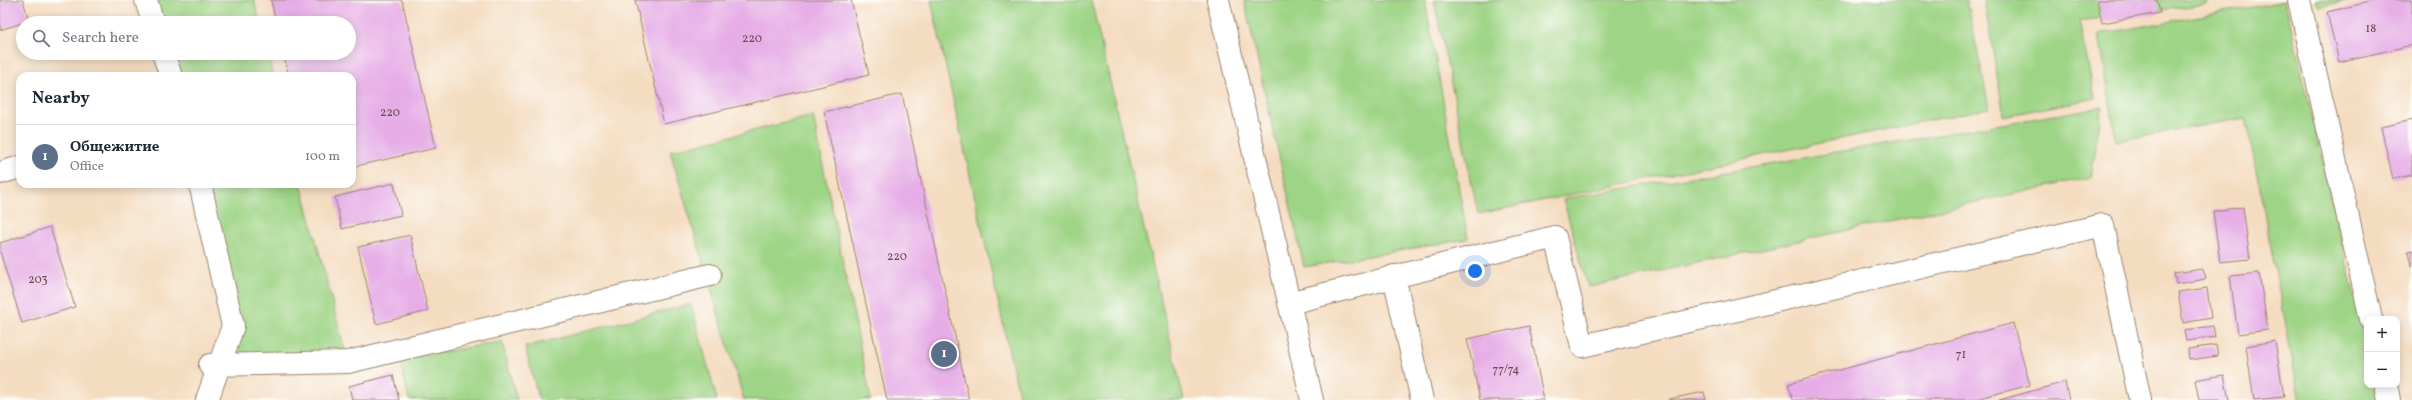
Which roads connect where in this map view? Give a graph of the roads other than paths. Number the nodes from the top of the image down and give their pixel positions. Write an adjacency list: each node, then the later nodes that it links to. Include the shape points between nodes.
1 (146, 0): 4 (street)
2 (1218, 0): 12 (street)
3 (2299, 0): 13 (street)
4 (151, 16)
5 (165, 60): 6 (street)
6 (169, 72)
7 (16, 168): 8 (street)
8 (0, 173)
9 (201, 188): 14 (street, via 234,326)
10 (710, 275): 14 (street, via 348,362)
11 (1394, 276): 12 (street); 18 (street); 19 (street, via 1555,237 1582,346 2103,225)
12 (1289, 303): 17 (street)
13 (2370, 316)
14 (215, 365): 16 (street)
15 (2387, 388): 20 (street)
16 (207, 400)
17 (1312, 400)
18 (1422, 400)
19 (2140, 400)
20 (2389, 400)

